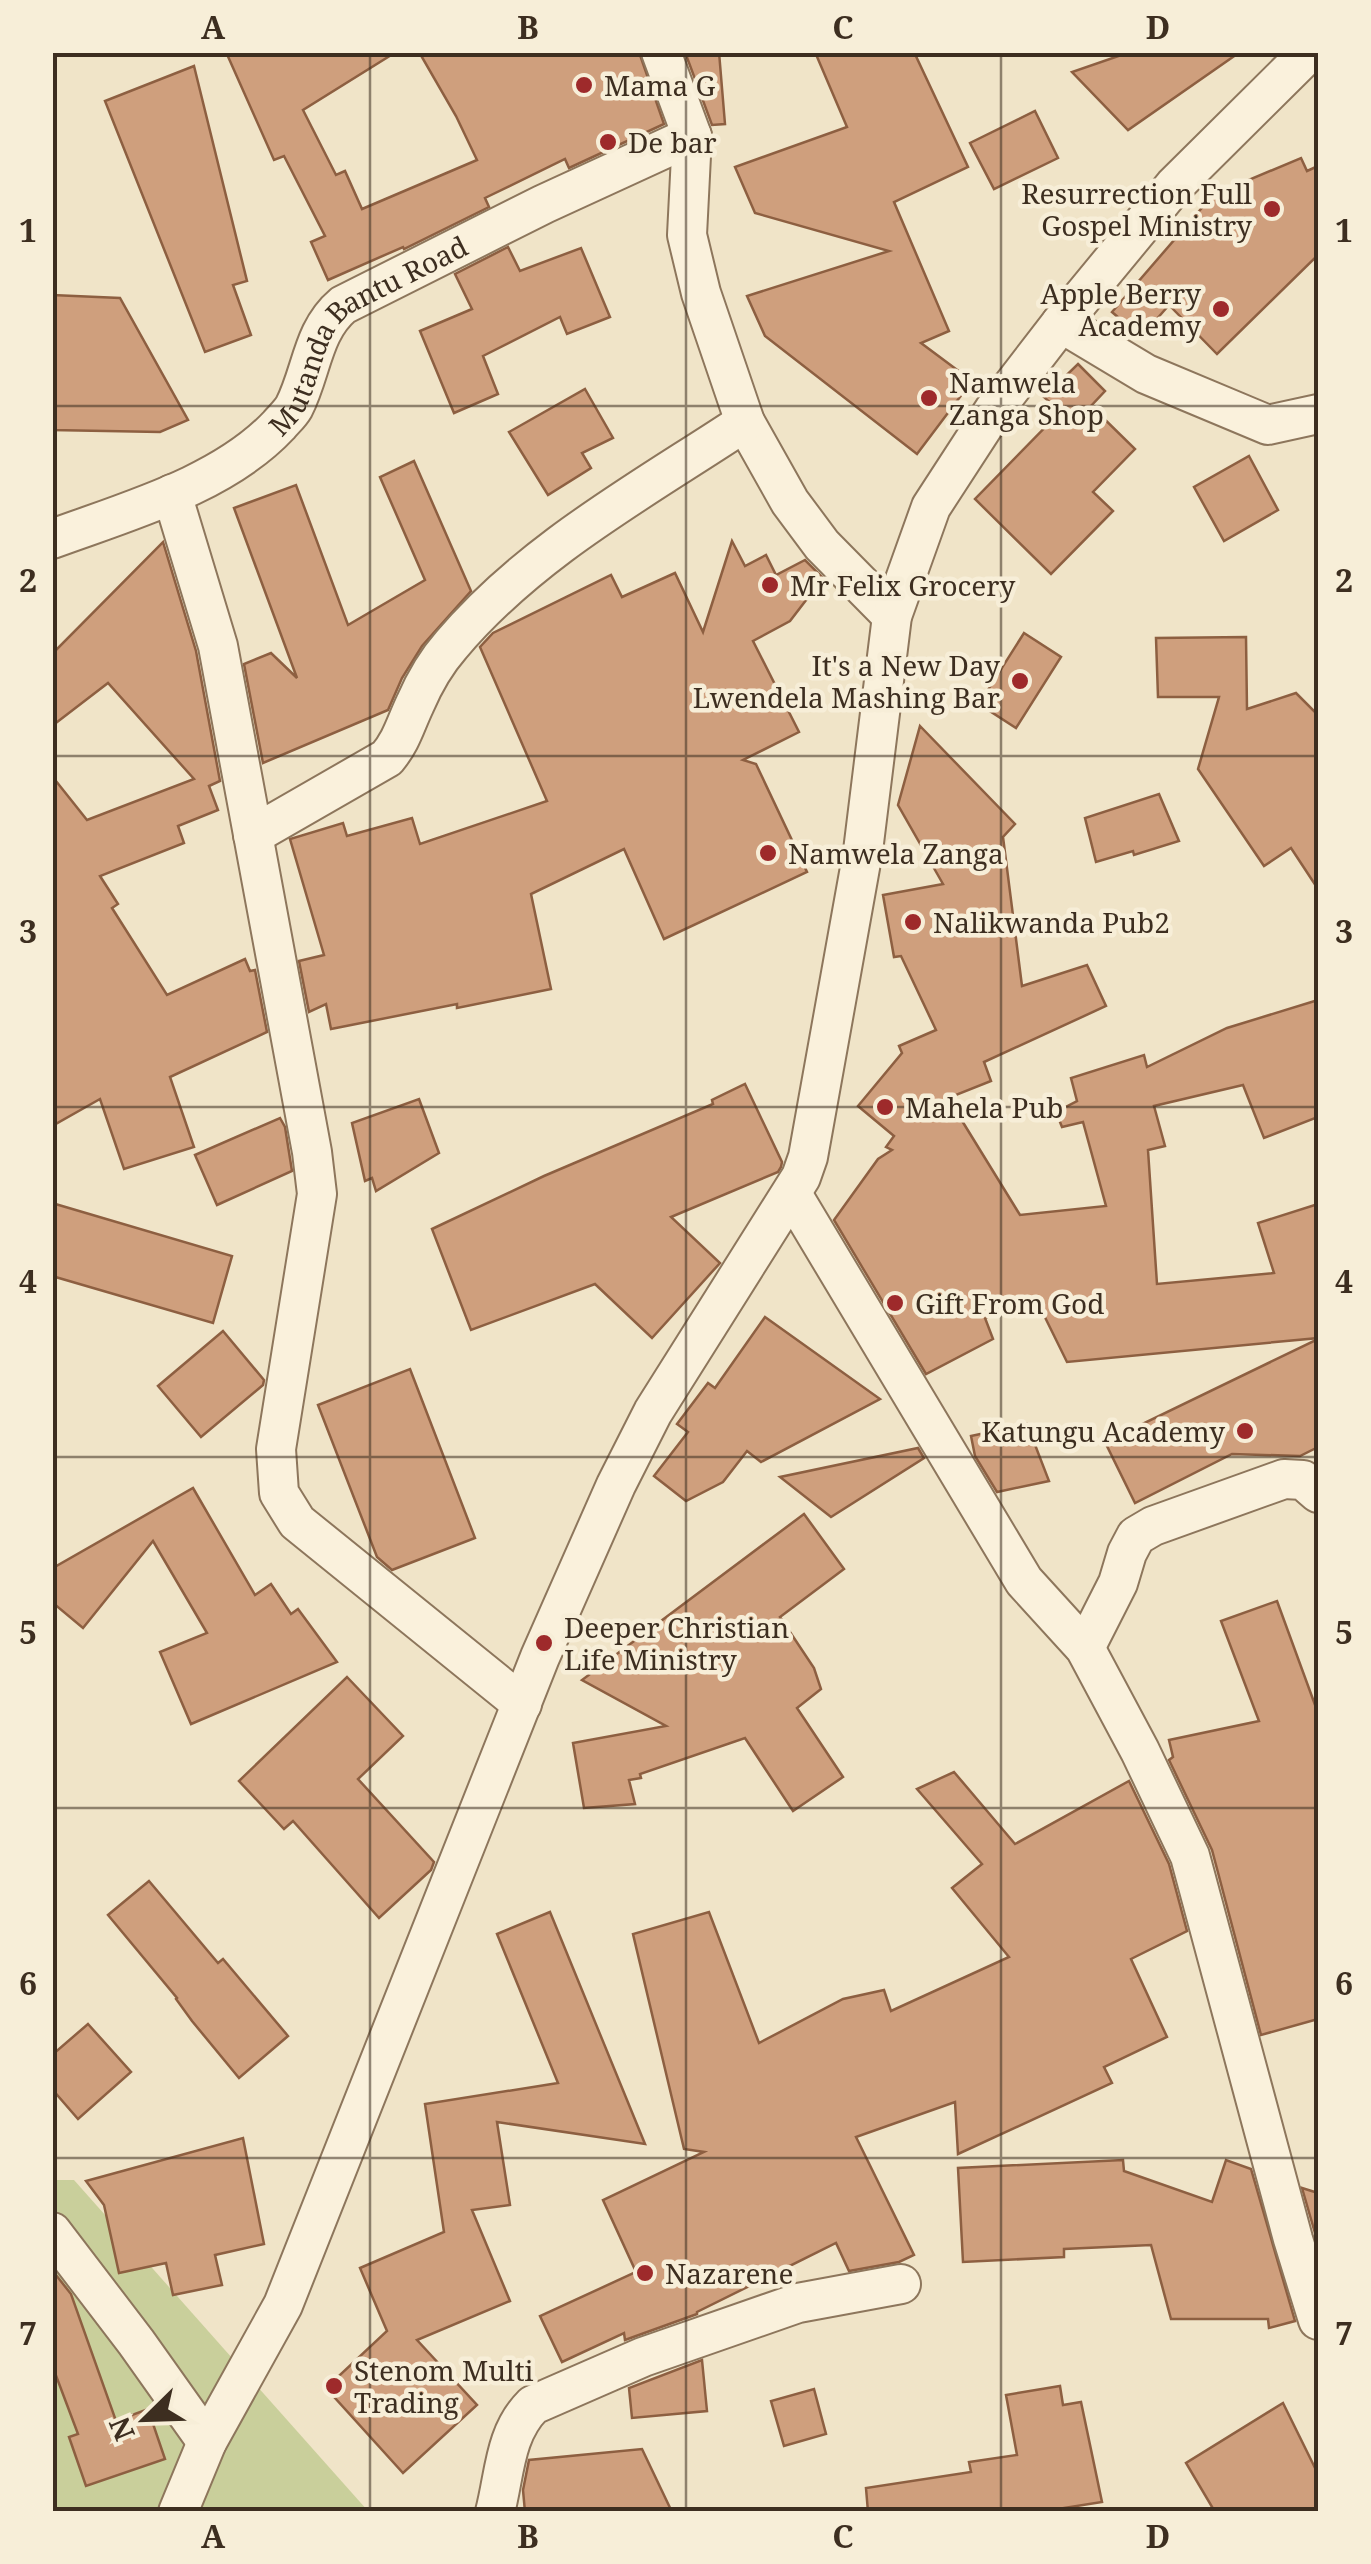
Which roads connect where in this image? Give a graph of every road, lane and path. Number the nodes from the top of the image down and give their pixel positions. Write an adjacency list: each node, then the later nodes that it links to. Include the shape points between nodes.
1 (661, 52): 3 (street)
2 (1309, 52): 4 (street, via 1174,186)
3 (692, 136): 6 (street, via 688,235); 7 (street, Mutanda Bantu Road, via 344,304 320,334 293,410 266,439)
4 (1061, 323): 5 (street, via 1146,374 1268,425); 9 (street, via 932,507)
5 (1318, 414)
6 (746, 422): 9 (street, via 822,545); 10 (street, via 562,543 509,586 435,666 387,758)
7 (172, 494): 8 (street, Mutanda Bantu Road); 10 (street, via 218,646)
8 (52, 539)
9 (892, 616): 11 (street, via 859,870 808,1157)
10 (253, 835): 14 (street, via 317,1194 276,1449 279,1493 297,1522)
11 (792, 1194): 13 (street, via 1024,1581); 14 (street, via 653,1412)
12 (1318, 1493): 13 (street, via 1303,1480 1284,1479 1136,1536)
13 (1085, 1648): 17 (street, via 1190,1856)
14 (522, 1704): 18 (street, via 283,2304)
15 (52, 2232): 18 (street)
16 (901, 2284): 20 (street, via 798,2303 643,2357 533,2405 509,2444)
17 (1318, 2320)
18 (206, 2442): 19 (street)
19 (178, 2512)
20 (496, 2512)

